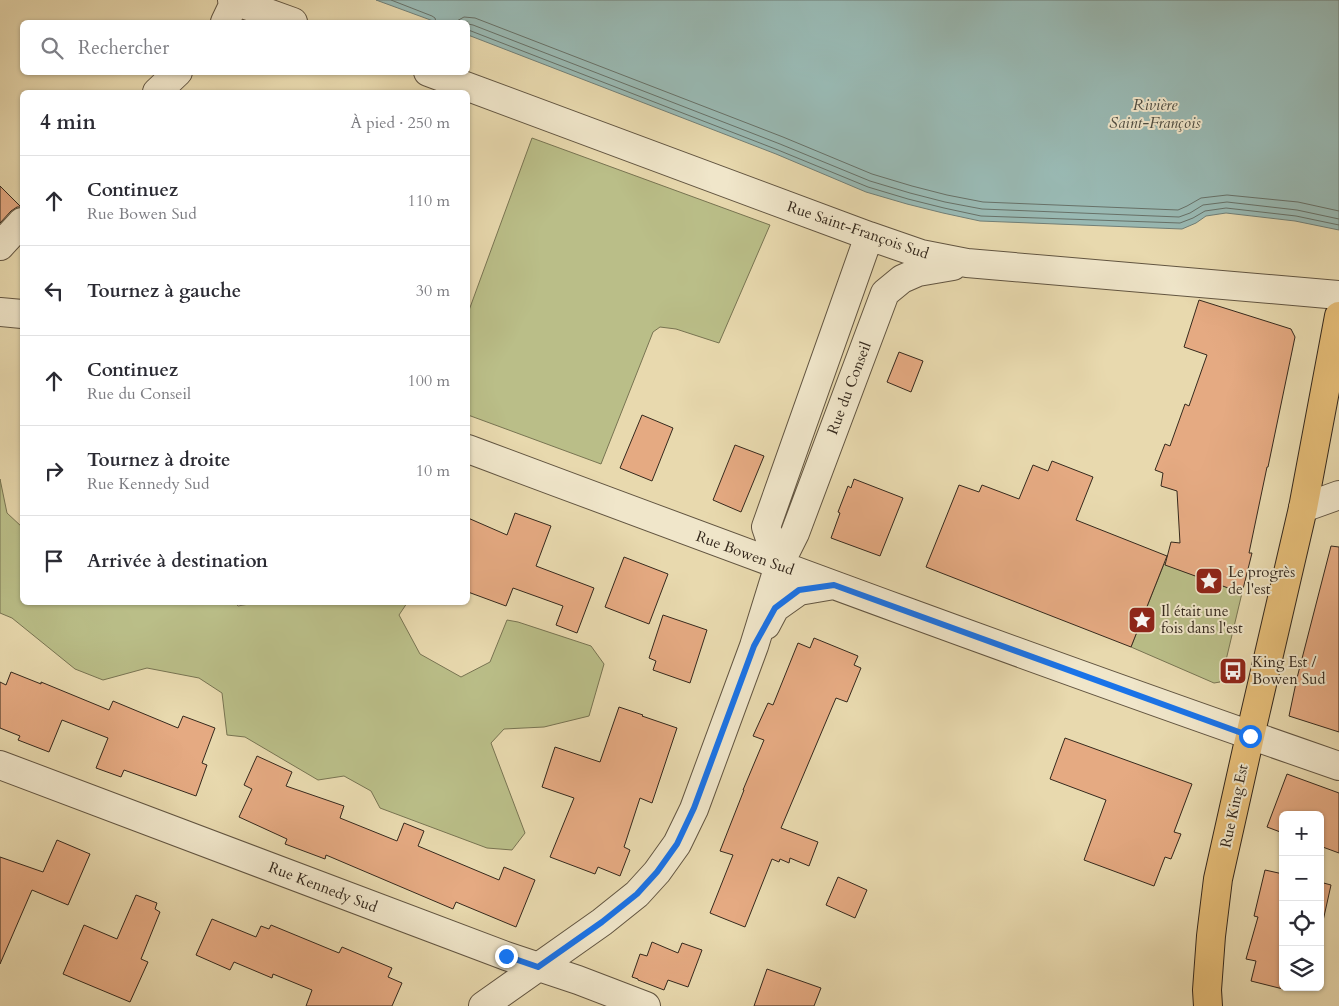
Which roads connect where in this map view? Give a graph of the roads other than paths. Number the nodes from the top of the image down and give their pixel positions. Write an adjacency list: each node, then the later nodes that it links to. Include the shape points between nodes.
1 (231, 8): 2 (street)
2 (284, 20)
3 (175, 75): 5 (street)
4 (436, 75): 7 (street, Rue Saint-François Sud)
5 (159, 90)
6 (20, 224): 8 (street)
7 (869, 236): 9 (street, Rue Saint-François Sud, via 921,254); 17 (street, Rue du Conseil, via 766,528)
8 (0, 246)
9 (967, 263): 10 (street, Rue Saint-François Sud); 17 (street, Rue du Conseil, via 918,272 902,279 885,293 795,533)
10 (1339, 295)
11 (0, 312): 12 (street)
12 (20, 314)
13 (1339, 316): 16 (main road, Rue King Est)
14 (470, 450): 17 (street, Rue Bowen Sud)
15 (1339, 495): 16 (street)
16 (1303, 508): 20 (main road, Rue King Est)
17 (779, 565): 18 (street, Rue Bowen Sud); 19 (street, Rue du Conseil)
18 (834, 585): 19 (street, via 799,590 775,608); 20 (street, Rue Bowen Sud)
19 (754, 646): 23 (street, Rue du Conseil, via 694,808 677,844 637,894)
20 (1250, 736): 22 (street, Rue Bowen Sud); 26 (main road, Rue King Est, via 1218,879 1211,936)
21 (0, 765): 23 (street, Rue Kennedy Sud)
22 (1339, 766)
23 (538, 967): 24 (street, Rue du Conseil); 25 (street, Rue Kennedy Sud)
24 (483, 1006)
25 (646, 1006)
26 (1208, 1006)

